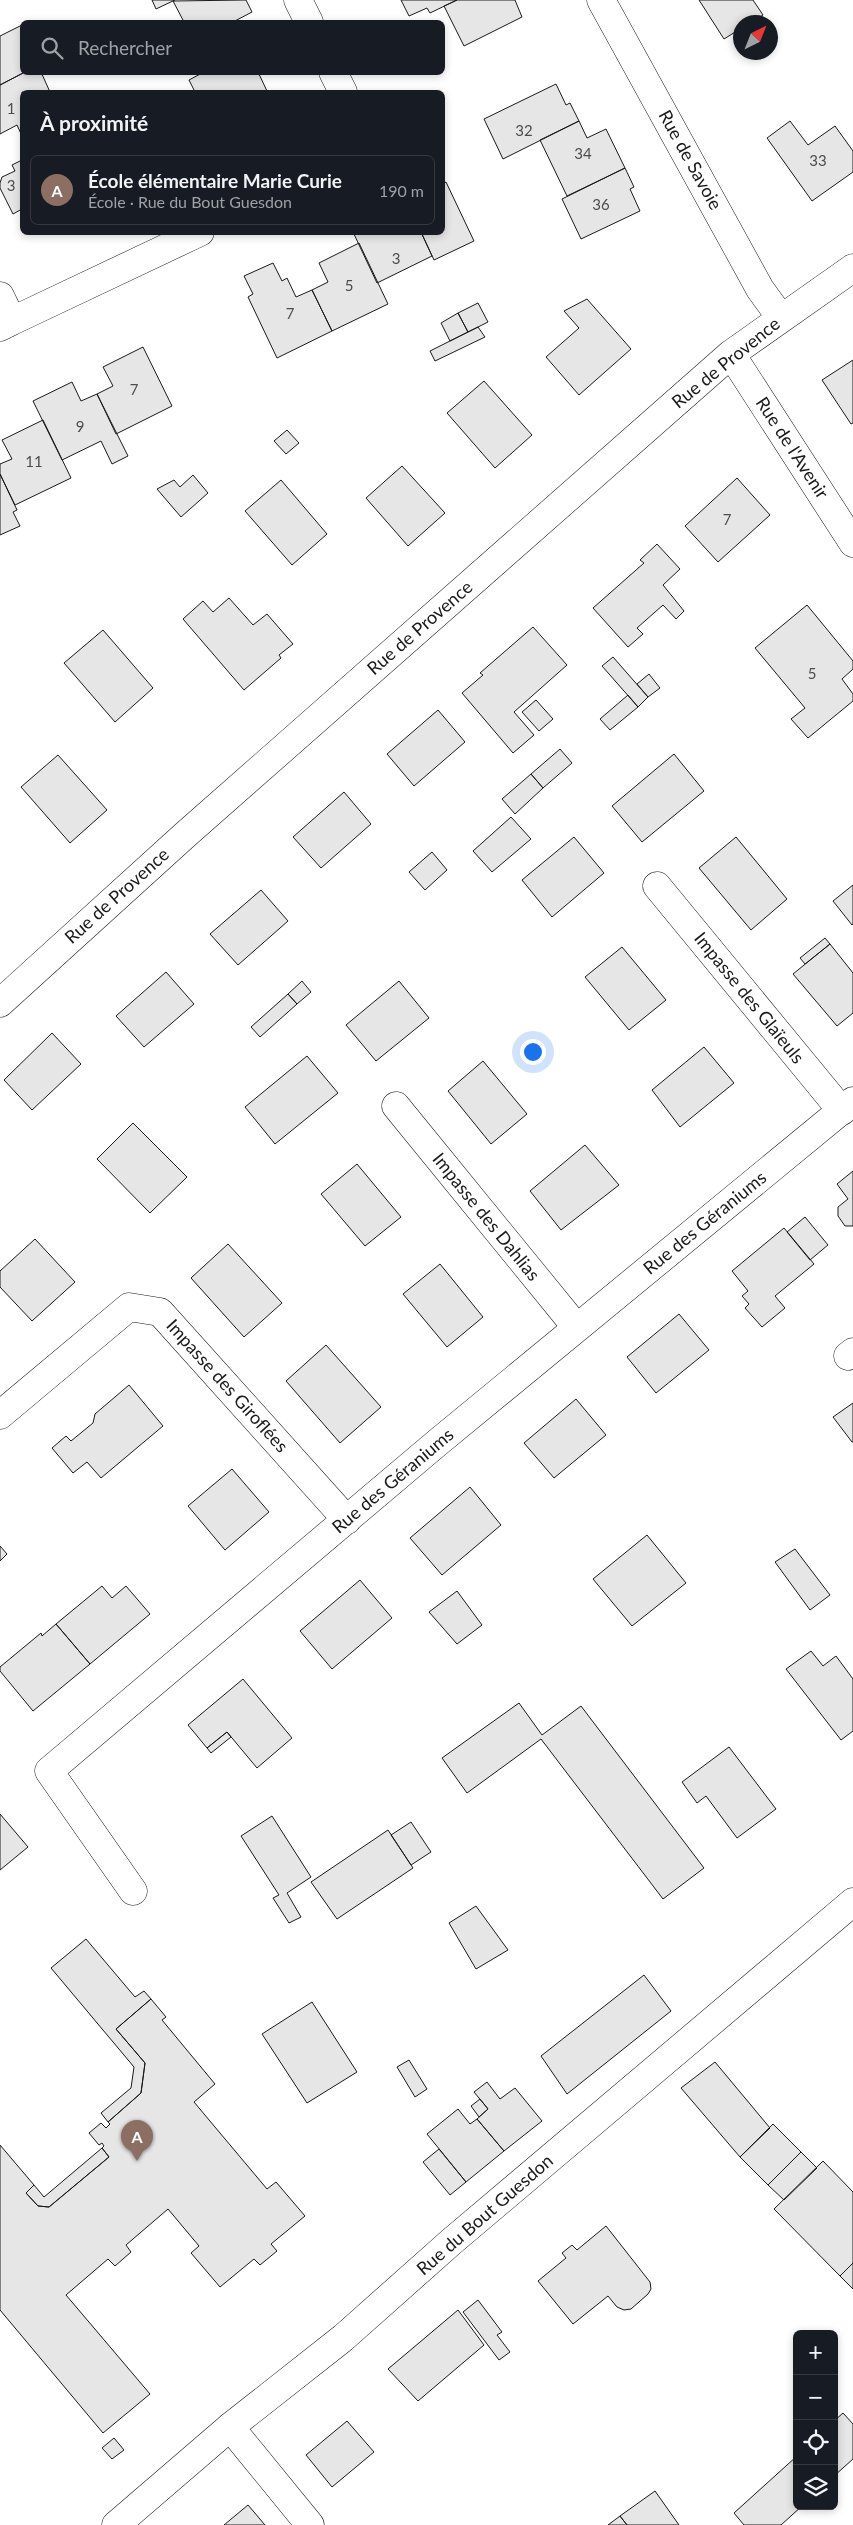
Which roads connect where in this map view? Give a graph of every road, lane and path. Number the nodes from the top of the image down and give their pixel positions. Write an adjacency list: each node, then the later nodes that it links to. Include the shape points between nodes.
1 (298, 0): 3 (street)
2 (601, 0): 9 (street, Rue de Savoie, via 760,289)
3 (308, 20)
4 (334, 75): 5 (street)
5 (342, 90)
6 (194, 235): 10 (street)
7 (853, 268): 9 (street, Rue de Provence)
8 (0, 296): 10 (street)
9 (781, 318): 11 (street, Rue de Provence)
10 (6, 324)
11 (731, 354): 12 (street, Rue de l'Avenir); 14 (street, Rue de Provence, via 185,834)
12 (853, 543)
13 (657, 886): 16 (street, Impasse des Glaïeuls)
14 (0, 1003)
15 (396, 1106): 17 (street, Impasse des Dahlias)
16 (847, 1106): 17 (street, Rue des Géraniums)
17 (577, 1328): 19 (street, Rue des Géraniums)
18 (0, 1416): 19 (street, Impasse des Giroflées, via 129,1307 160,1312)
19 (347, 1520): 20 (street, Rue des Géraniums, via 49,1771)
20 (133, 1891)
21 (853, 1902): 22 (street, Rue du Bout Guesdon, via 451,2242 343,2338)
22 (230, 2427): 23 (street, Rue du Bout Guesdon); 24 (street)
23 (116, 2525)
24 (310, 2525)

